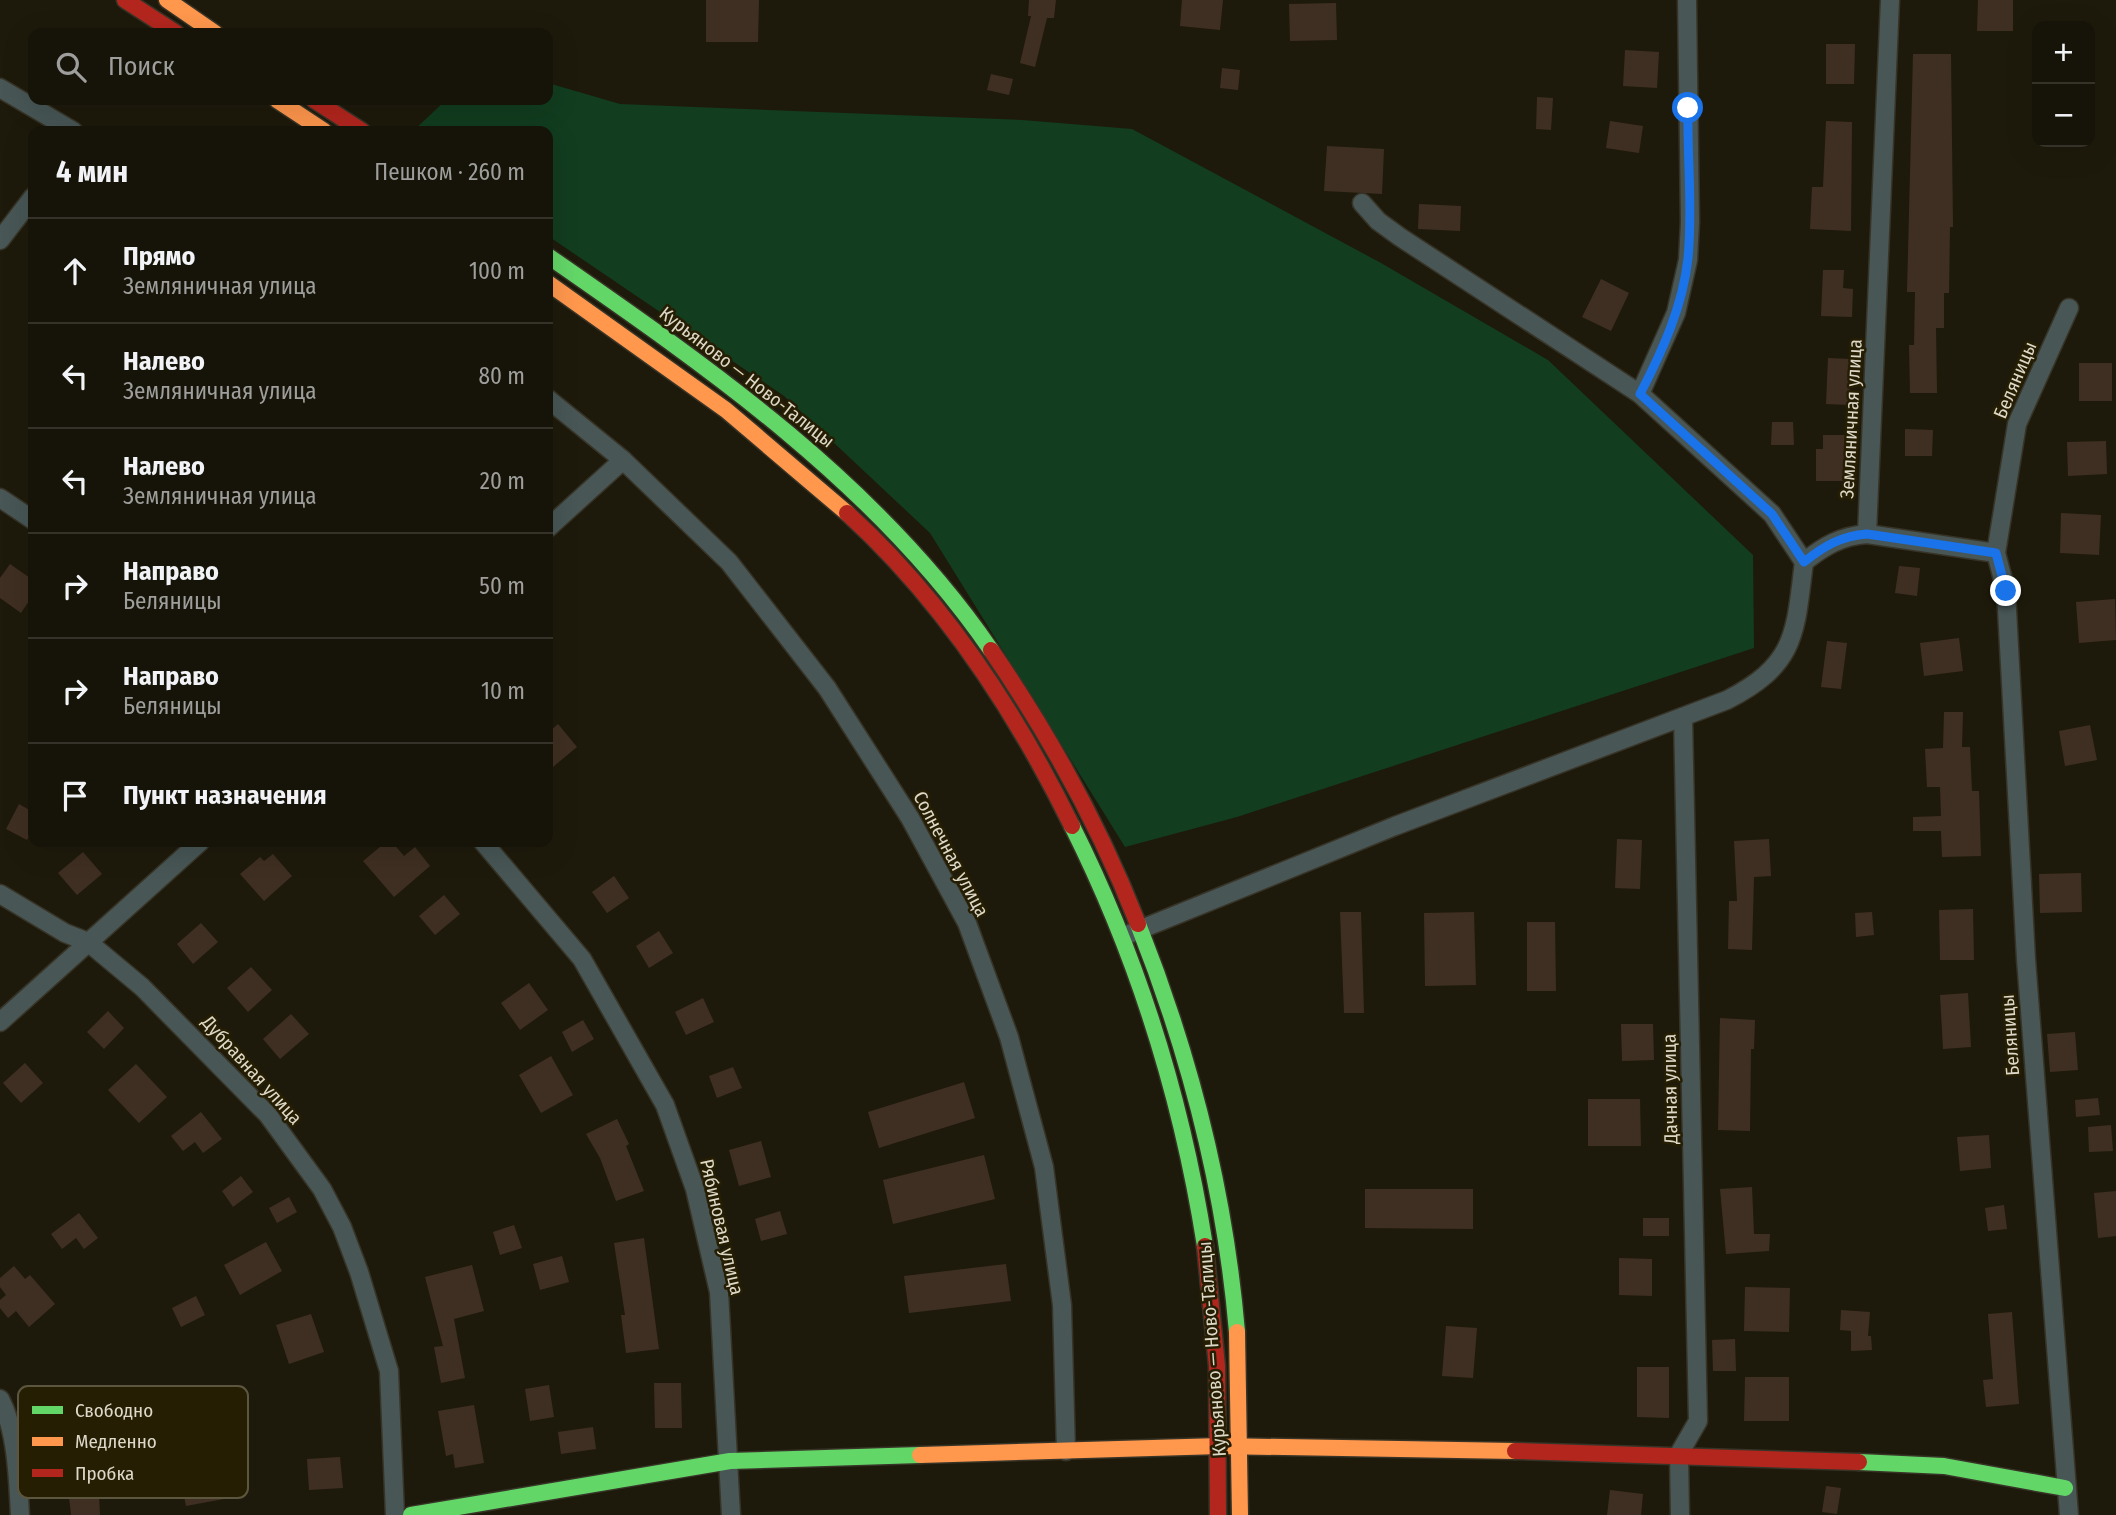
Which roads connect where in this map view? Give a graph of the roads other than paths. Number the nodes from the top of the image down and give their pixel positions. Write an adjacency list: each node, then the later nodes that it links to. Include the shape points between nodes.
1 (125, 0): 5 (main road)
2 (167, 0): 6 (main road)
3 (1687, 0): 21 (street, via 1688,260 1676,313)
4 (1890, 0): 27 (street, Земляничная улица)
5 (168, 28)
6 (208, 28)
7 (0, 88): 8 (street)
8 (28, 104)
9 (29, 105): 12 (street)
10 (285, 105): 13 (main road)
11 (322, 105): 14 (main road)
12 (65, 126)
13 (316, 126)
14 (354, 126)
15 (1362, 203): 21 (street, via 1400,237)
16 (28, 204): 17 (street)
17 (0, 240)
18 (553, 260): 34 (main road, Курьяново — Ново-Талицы, via 658,332 801,443 909,546 1012,680 1096,828)
19 (553, 287): 35 (main road, Курьяново — Ново-Талицы, via 722,406 793,463 892,558 997,694 1077,837)
20 (2069, 308): 28 (street, Беляницы, via 2017,424)
21 (1640, 394): 29 (street, via 1772,514)
22 (553, 404): 23 (street, Солнечная улица)
23 (624, 460): 26 (street); 41 (street, Солнечная улица, via 729,562 827,688 910,818 967,923 1009,1037 1044,1167 1062,1305)
24 (0, 498): 25 (street)
25 (28, 517)
26 (553, 524)
27 (1867, 534): 28 (street); 29 (street, via 1848,535 1825,545)
28 (1996, 553): 44 (street, Беляницы, via 2006,591 2026,959)
29 (1804, 562): 30 (street, via 1795,630 1779,660 1755,685)
30 (1683, 717): 34 (street, via 1395,826); 42 (street, Дачная улица, via 1698,1421)
31 (194, 847): 36 (street)
32 (487, 847): 43 (street, Рябиновая улица, via 582,959 665,1105 695,1189 719,1292)
33 (0, 894): 36 (street, Дубравная улица)
34 (1142, 929): 35 (street); 40 (main road, Курьяново — Ново-Талицы, via 1181,1044 1222,1216 1231,1273)
35 (1121, 937): 39 (main road, Курьяново — Ново-Талицы, via 1162,1050 1195,1183 1209,1274)
36 (88, 942): 37 (street); 46 (street, Дубравная улица, via 142,987 235,1078 322,1189 355,1261 389,1371)
37 (0, 1022)
38 (0, 1399): 45 (street, via 6,1410)
39 (1220, 1446): 40 (main road); 41 (main road); 49 (main road, Курьяново — Ново-Талицы)
40 (1242, 1447): 42 (main road); 50 (main road, Курьяново — Ново-Талицы)
41 (1066, 1451): 43 (main road)
42 (1679, 1454): 44 (main road, via 1944,1466); 51 (street)
43 (730, 1461): 47 (main road); 48 (street, Рябиновая улица)
44 (2065, 1488): 52 (street, Беляницы)
45 (18, 1492)
46 (395, 1515)
47 (411, 1515)
48 (731, 1515)
49 (1218, 1515)
50 (1240, 1515)
51 (1680, 1515)
52 (2068, 1515)

